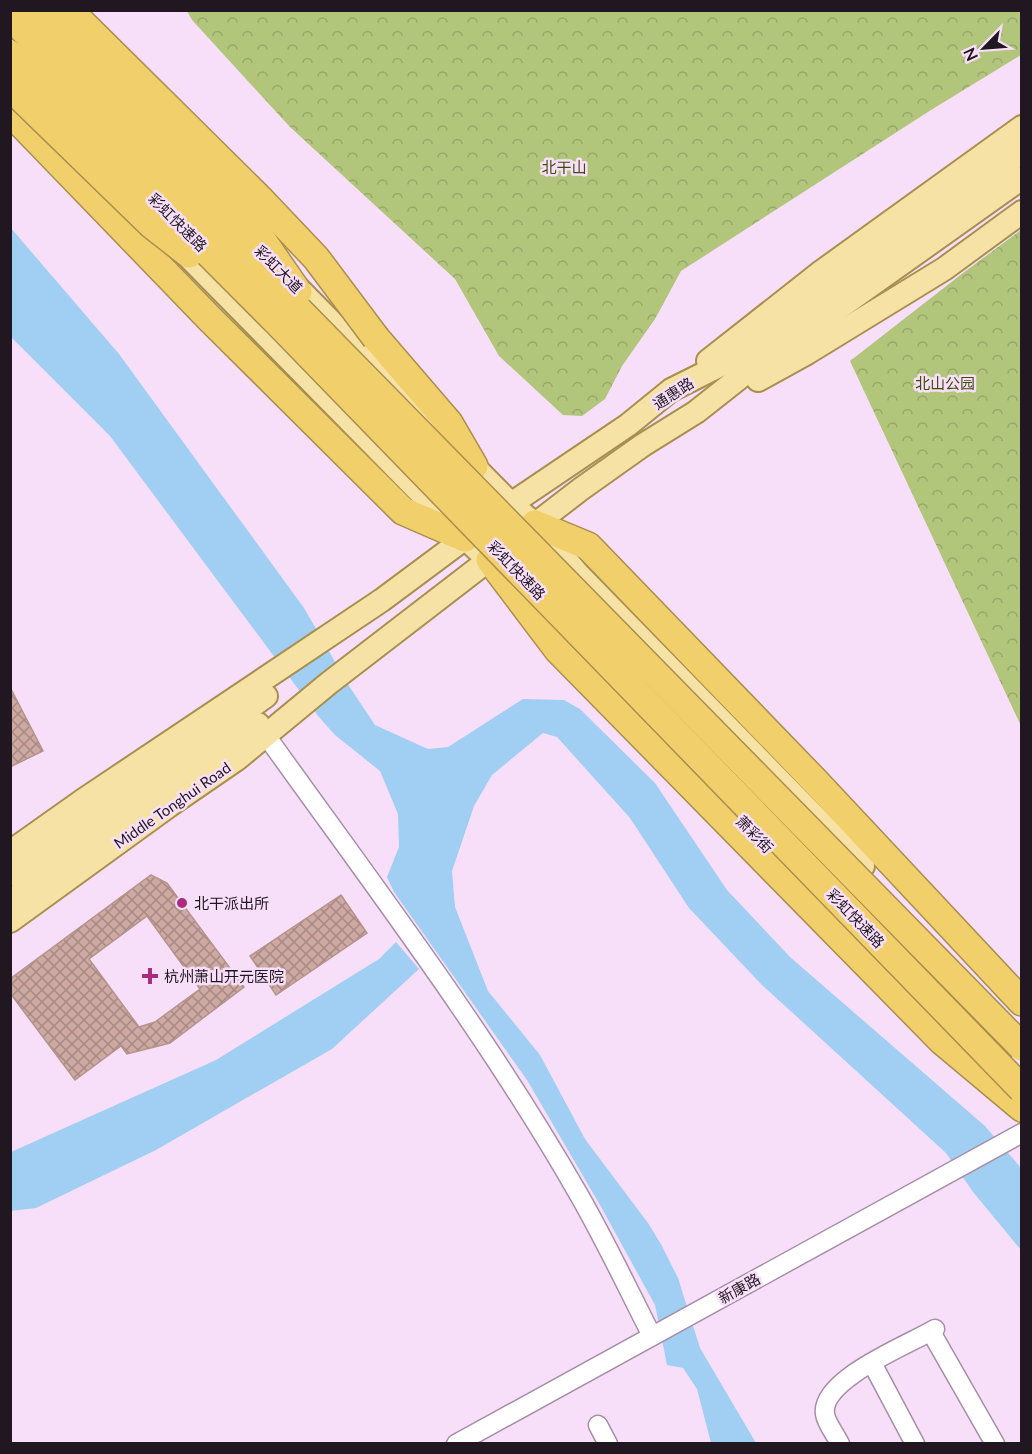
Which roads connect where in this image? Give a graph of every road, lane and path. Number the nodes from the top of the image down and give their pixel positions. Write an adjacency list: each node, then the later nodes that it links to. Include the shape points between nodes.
1 (25, 10): 17 (main road, 彩虹大道)
2 (38, 10): 14 (highway, bridge, via 256,231)
3 (69, 10): 17 (highway, bridge, via 316,258 376,338 449,423)
4 (10, 16): 14 (highway, 彩虹快速路, bridge)
5 (10, 54): 13 (highway, 彩虹快速路, bridge)
6 (10, 75): 20 (main road)
7 (10, 87): 13 (highway, bridge, via 152,225)
8 (10, 112): 20 (highway, via 403,511)
9 (1022, 127): 15 (main road, via 821,272)
10 (1022, 152): 15 (main road, 通惠路, via 741,355)
11 (1022, 178): 16 (main road, 通惠路)
12 (1022, 212): 16 (main road, via 944,269 807,353)
13 (276, 321): 32 (highway, 彩虹快速路, bridge)
14 (341, 354): 31 (highway, 彩虹快速路, bridge)
15 (671, 390): 18 (main road, 通惠路, via 628,425)
16 (696, 412): 19 (main road, 通惠路, via 643,445)
17 (474, 466): 18 (main road, 彩虹大道)
18 (511, 504): 19 (main road, 彩虹大道); 20 (main road, 通惠路)
19 (535, 525): 21 (main road, 通惠路); 29 (highway, via 588,546); 30 (main road, via 594,591)
20 (465, 538): 21 (main road); 22 (main road, 通惠路)
21 (490, 560): 23 (main road, 通惠路); 33 (main road, 萧彩街, via 962,1048); 33 (highway, via 558,650)
22 (305, 653): 25 (main road); 26 (main road, via 266,696)
23 (337, 676): 24 (main road, Middle Tonghui Road); 27 (main road, Middle Tonghui Road, via 282,707)
24 (265, 735): 28 (main road, Middle Tonghui Road); 34 (street, via 429,963 507,1080 579,1195)
25 (10, 852)
26 (10, 875)
27 (10, 901)
28 (10, 921)
29 (1022, 1002)
30 (1022, 1028)
31 (1022, 1047)
32 (1022, 1089)
33 (1021, 1121): 34 (street, 新康路, via 935,1180)
34 (652, 1336): 37 (street, 新康路)
35 (872, 1363): 39 (street, via 842,1382 828,1398 825,1414); 40 (street); 41 (street, via 933,1331)
36 (598, 1425): 38 (street)
37 (456, 1443)
38 (608, 1443)
39 (840, 1443)
40 (915, 1443)
41 (995, 1443)

